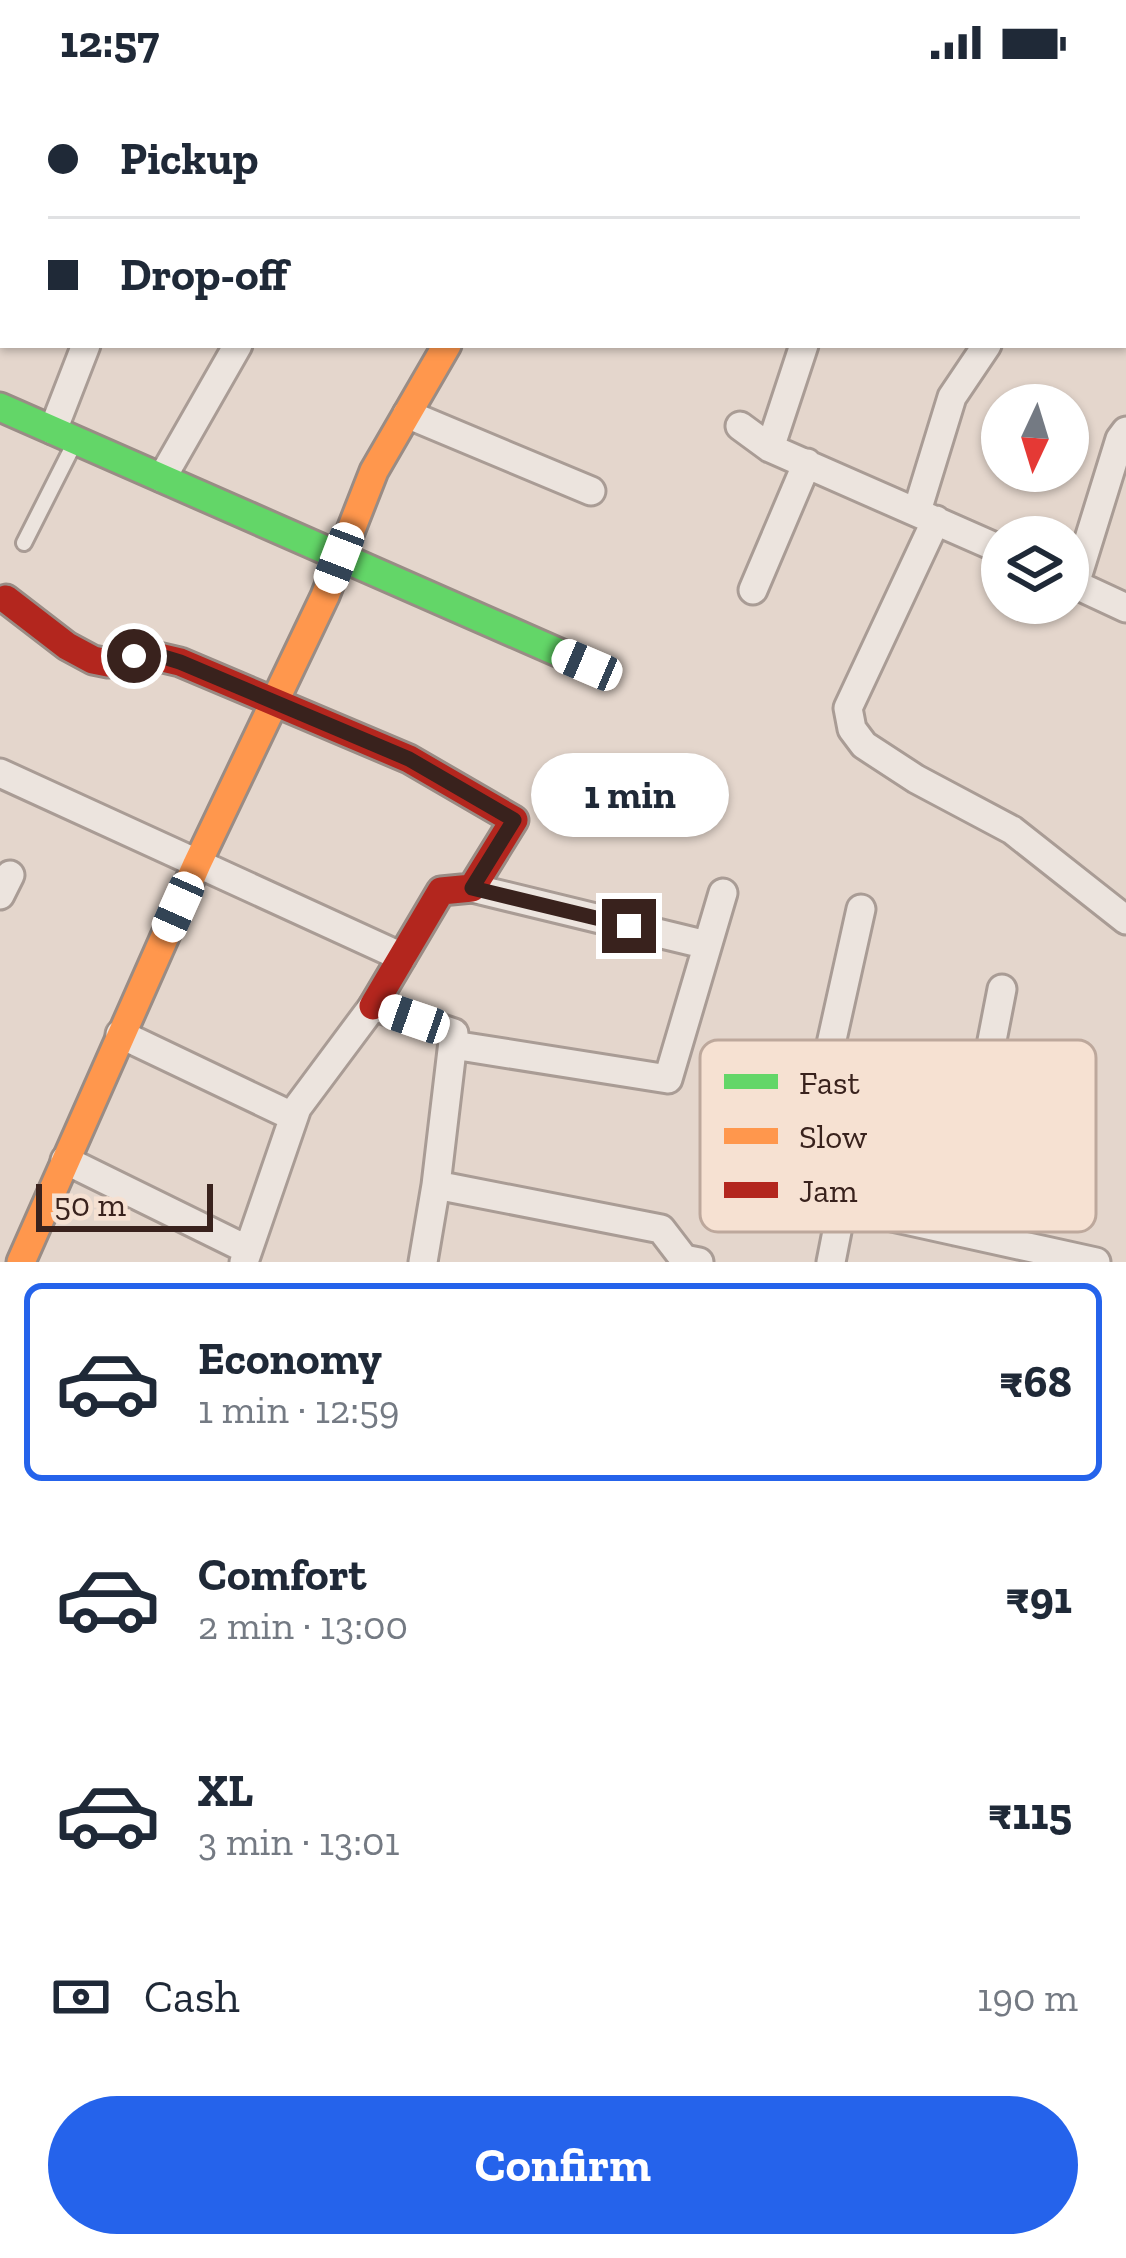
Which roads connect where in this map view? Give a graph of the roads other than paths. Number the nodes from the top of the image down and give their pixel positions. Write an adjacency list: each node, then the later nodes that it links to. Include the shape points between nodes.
1 (85, 348): 10 (street)
2 (236, 348): 13 (street)
3 (445, 348): 7 (street)
4 (803, 348): 11 (street)
5 (985, 348): 15 (street, via 952,397)
6 (0, 407): 10 (street)
7 (407, 414): 14 (street); 19 (street)
8 (740, 427): 11 (street)
9 (1126, 431): 16 (street)
10 (65, 435): 13 (street); 18 (lane, via 69,451)
11 (770, 448): 12 (street)
12 (807, 463): 15 (street); 20 (street)
13 (162, 478): 19 (street)
14 (591, 490)
15 (926, 515): 17 (street); 31 (street, via 848,708 852,729 916,779 1012,830)
16 (1089, 531)
17 (981, 540)
18 (24, 543)
19 (339, 558): 24 (street); 25 (street)
20 (753, 590)
21 (1089, 590): 23 (street)
22 (6, 599): 25 (street, via 97,663 157,655)
23 (1126, 608)
24 (587, 665)
25 (274, 702): 27 (street); 28 (street, via 409,759 514,820)
26 (0, 773): 27 (street)
27 (197, 864): 33 (street); 36 (street)
28 (472, 888): 32 (street); 33 (street, via 440,891)
29 (723, 893): 32 (street)
30 (861, 909): 37 (street)
31 (1126, 920)
32 (707, 945): 39 (street, via 668,1078)
33 (402, 957): 35 (street)
34 (1002, 989): 38 (street)
35 (373, 1006): 39 (street, via 454,1033); 40 (street)
36 (120, 1034): 40 (street); 41 (street)
37 (832, 1040)
38 (992, 1040)
39 (453, 1045): 42 (street)
40 (294, 1117): 46 (street)
41 (65, 1160): 46 (street); 47 (street)
42 (436, 1185): 48 (street); 49 (street, via 661,1228 684,1259)
43 (837, 1232): 50 (street)
44 (957, 1232): 45 (street)
45 (994, 1251): 51 (street)
46 (245, 1256)
47 (21, 1262)
48 (423, 1262)
49 (699, 1262)
50 (831, 1262)
51 (1096, 1262)

